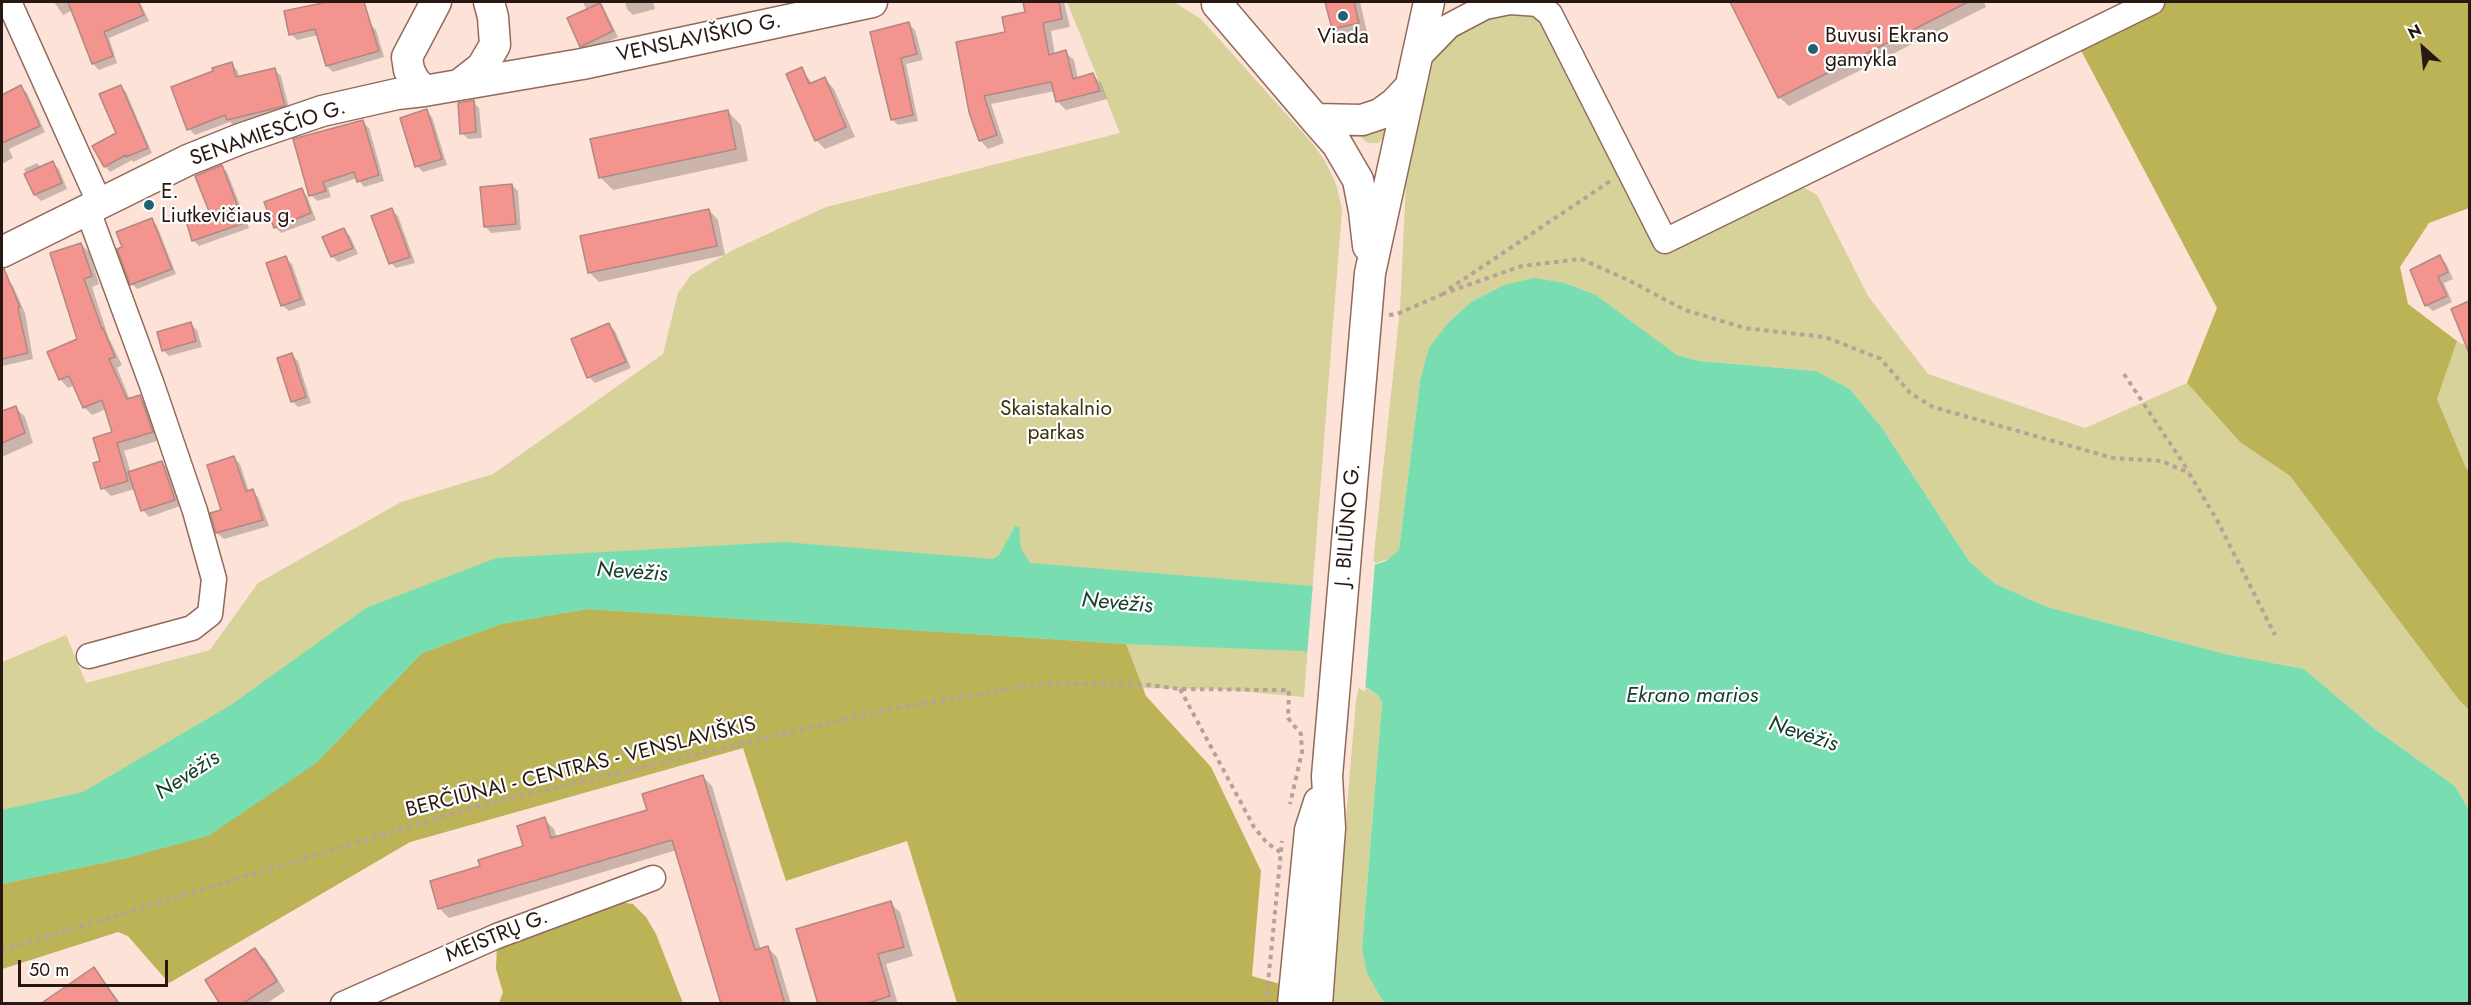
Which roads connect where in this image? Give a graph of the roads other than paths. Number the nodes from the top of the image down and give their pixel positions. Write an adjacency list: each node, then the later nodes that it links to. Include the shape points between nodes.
1 (9, 2): 17 (street)
2 (436, 2): 10 (main road, SENAMIESČIO G.)
3 (489, 2): 9 (main road)
4 (872, 2): 11 (main road, VENSLAVIŠKIO G., via 582,64)
5 (1215, 2): 16 (main road, J. BILIŪNO G.)
6 (1430, 2): 12 (main road, J. BILIŪNO G.)
7 (2152, 2): 8 (street, via 1665,241 1550,14)
8 (1537, 3): 12 (street, via 1510,2 1485,7 1449,26)
9 (495, 45): 11 (main road); 13 (main road, via 482,67)
10 (407, 57): 14 (main road, via 409,70); 15 (main road, SENAMIESČIO G.)
11 (525, 72): 13 (main road, VENSLAVIŠKIO G.)
12 (1413, 74): 16 (main road, via 1395,103 1380,114 1362,120); 19 (main road, J. BILIŪNO G.)
13 (459, 85): 14 (main road, SENAMIESČIO G.)
14 (424, 91): 15 (main road, SENAMIESČIO G.)
15 (374, 99): 17 (main road, SENAMIESČIO G., via 322,111 240,139)
16 (1315, 119): 19 (main road, J. BILIŪNO G., via 1337,144 1358,180)
17 (94, 207): 18 (main road, SENAMIESČIO G.); 20 (street, via 214,579 210,614 192,628)
18 (2, 252)
19 (1371, 273): 21 (main road, J. BILIŪNO G.)
20 (89, 656)
21 (1327, 776): 24 (main road, J. BILIŪNO G., via 1310,831); 25 (main road, J. BILIŪNO G., via 1330,828)
22 (653, 878): 23 (street, MEISTRŲ G., via 496,936)
23 (343, 1004)
24 (1293, 1004)
25 (1317, 1004)

